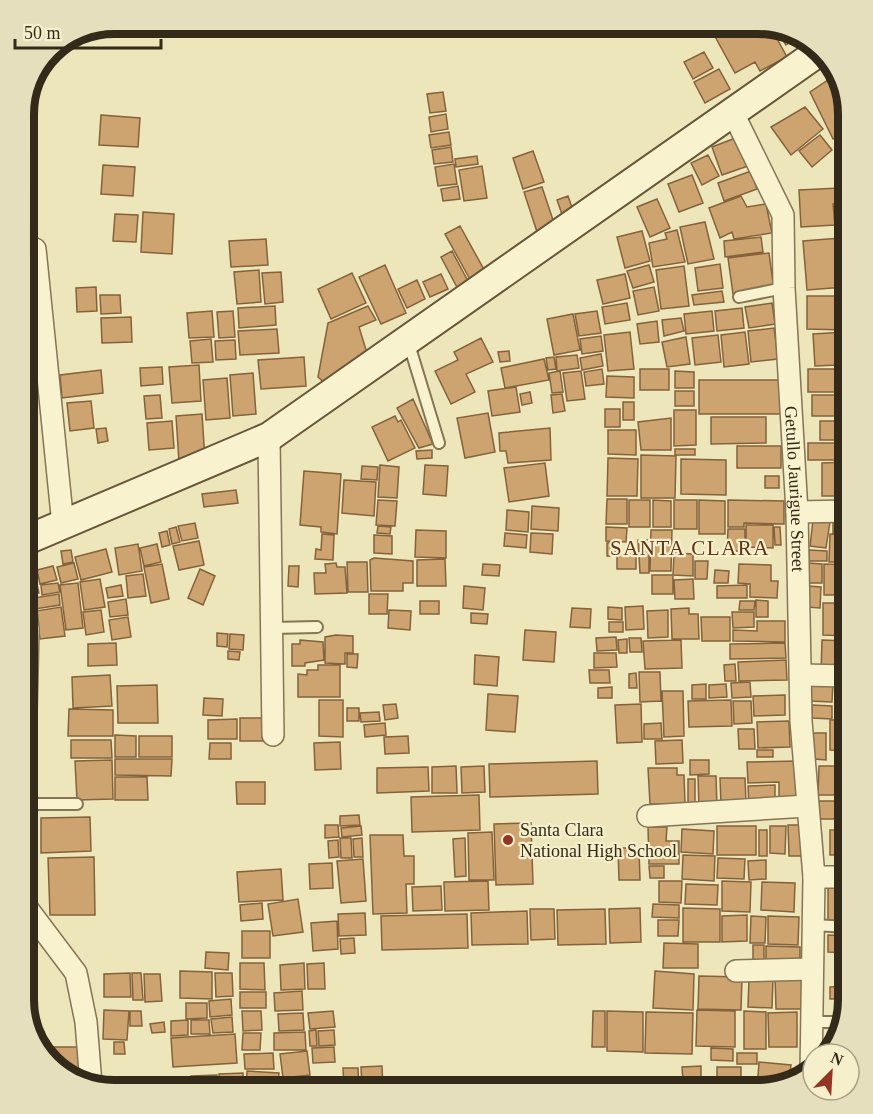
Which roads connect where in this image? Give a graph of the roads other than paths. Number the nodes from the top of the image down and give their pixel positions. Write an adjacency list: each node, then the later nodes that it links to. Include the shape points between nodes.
1 (813, 56): 2 (main road)
2 (732, 111): 4 (street, Getullo Jaurigue Street, via 783,215); 6 (main road)
3 (35, 249): 11 (street)
4 (784, 288): 5 (lane); 10 (street, Getullo Jaurigue Street)
5 (740, 297)
6 (408, 341): 7 (main road); 8 (lane)
7 (269, 437): 11 (main road); 14 (street)
8 (439, 443)
9 (838, 511): 10 (street)
10 (797, 512): 15 (street, Getullo Jaurigue Street)
11 (63, 525): 12 (main road)
12 (35, 537)
13 (317, 627): 14 (lane)
14 (272, 628): 17 (street)
15 (802, 675): 16 (street); 20 (street, Getullo Jaurigue Street)
16 (838, 676)
17 (273, 735)
18 (34, 804): 19 (lane)
19 (77, 804)
20 (807, 806): 21 (street); 22 (street, Getullo Jaurigue Street)
21 (648, 816)
22 (814, 876): 23 (street); 25 (street, Getullo Jaurigue Street)
23 (838, 877)
24 (34, 917): 32 (street, via 76,973 86,1022)
25 (813, 925): 26 (lane); 27 (street, Getullo Jaurigue Street)
26 (838, 926)
27 (812, 969): 28 (street); 29 (street, Getullo Jaurigue Street)
28 (736, 971)
29 (811, 1022): 30 (lane); 31 (street, Getullo Jaurigue Street)
30 (835, 1022)
31 (811, 1042)
32 (90, 1076)

